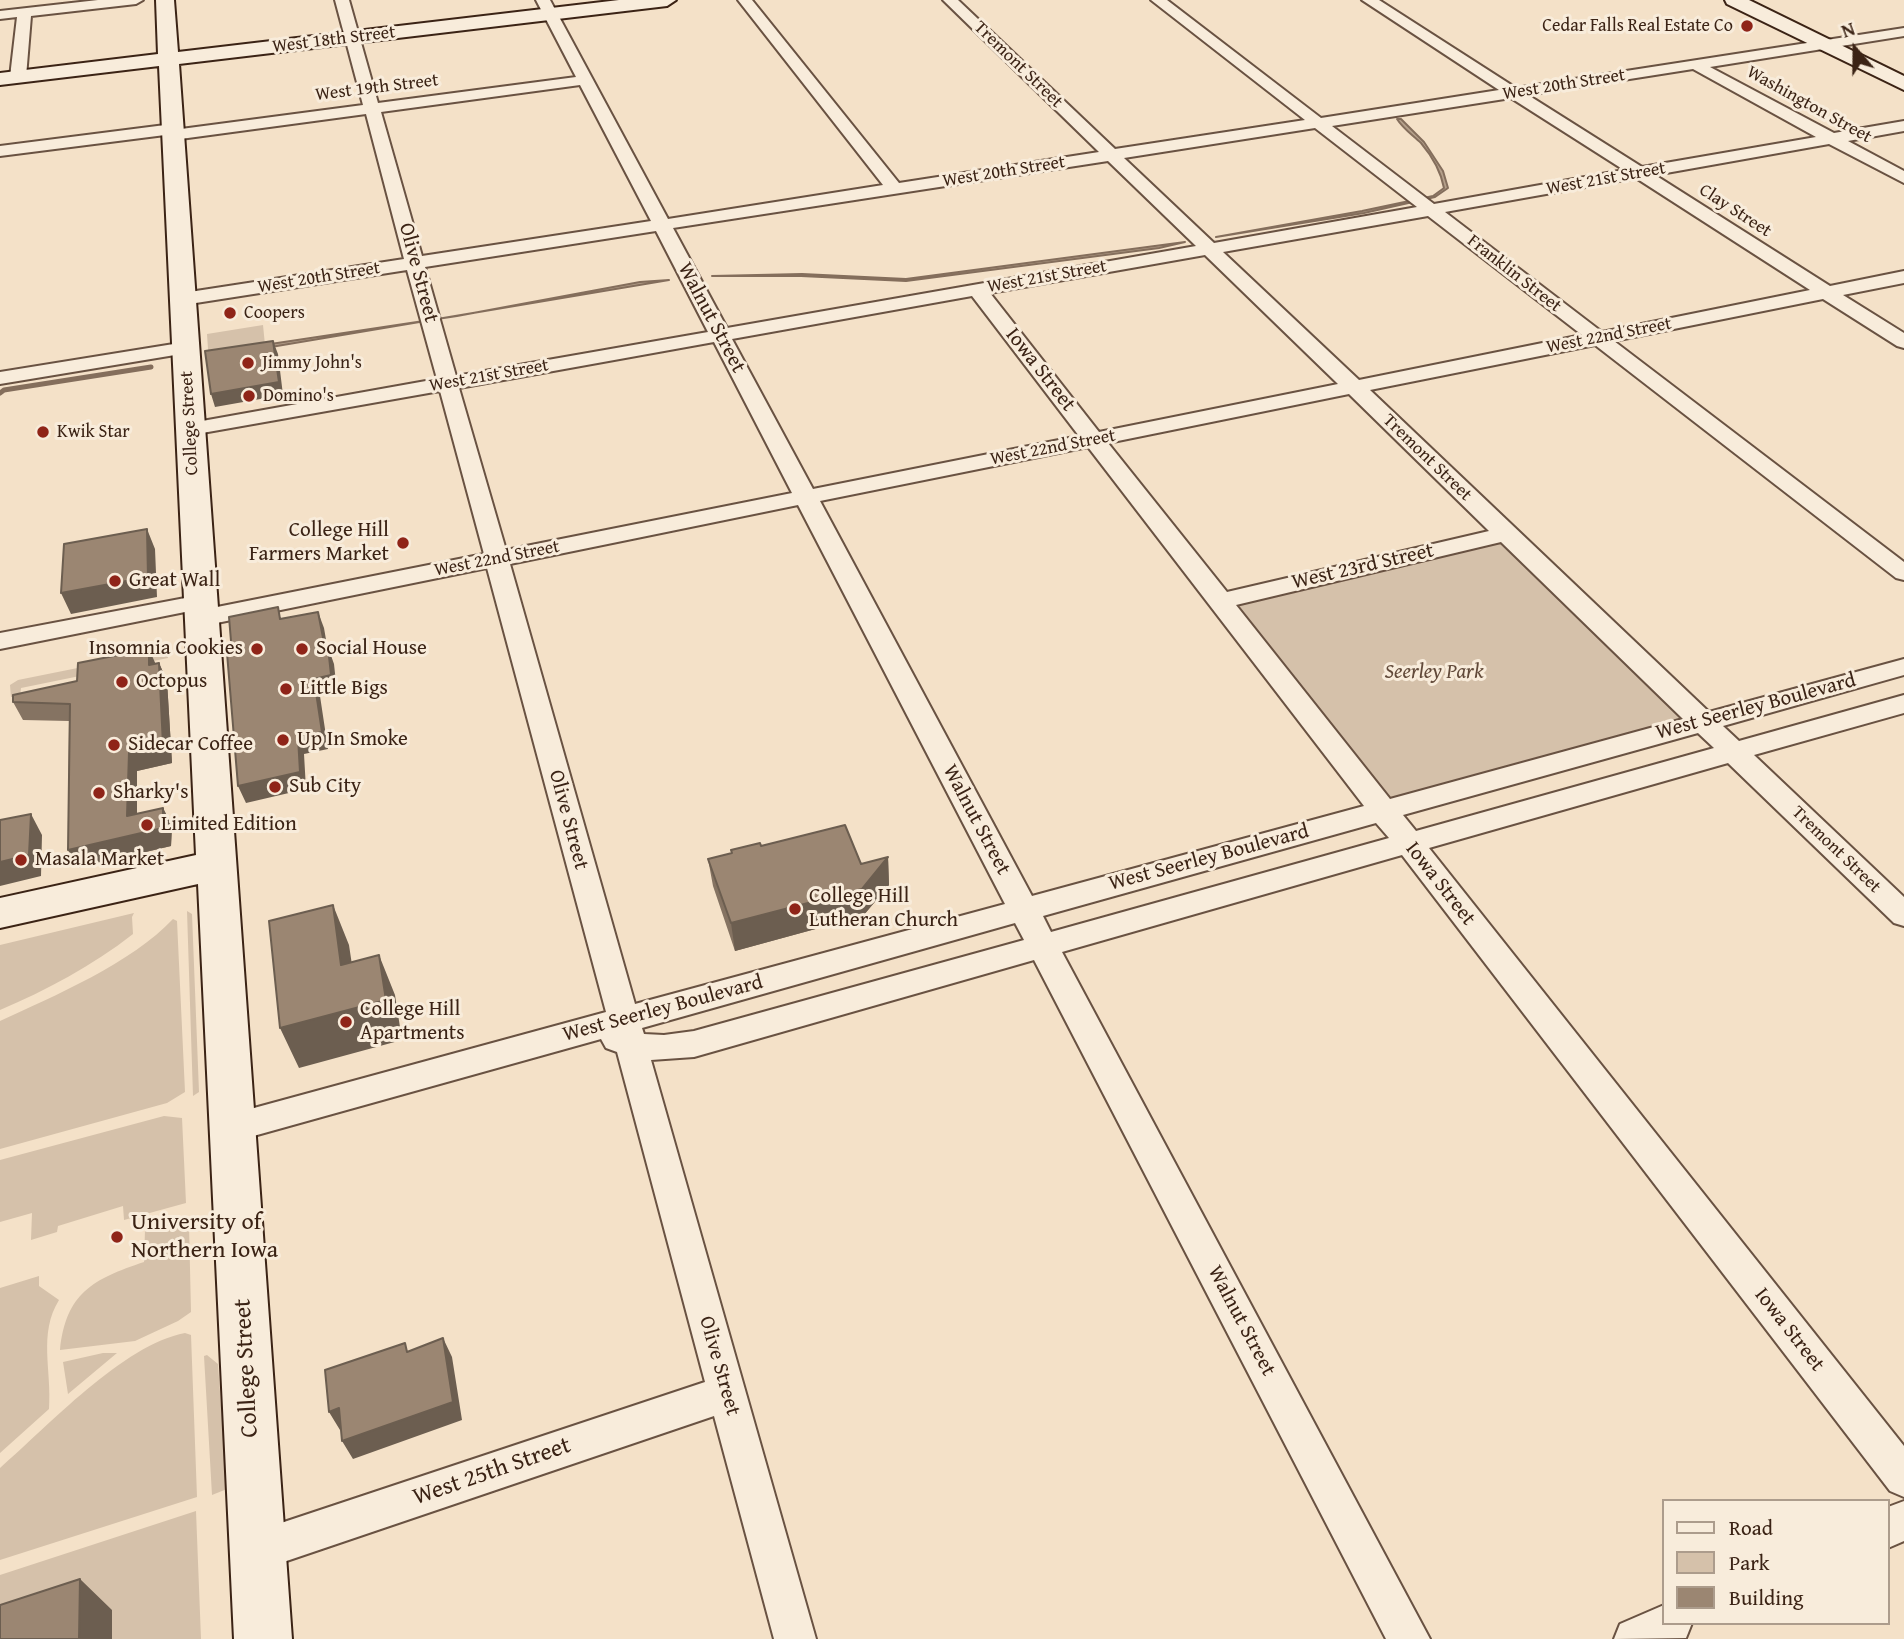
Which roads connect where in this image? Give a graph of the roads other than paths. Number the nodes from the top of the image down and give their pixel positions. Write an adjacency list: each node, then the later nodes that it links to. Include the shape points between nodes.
1 (136, 0): 11 (street)
2 (165, 0): 16 (street, College Street)
3 (342, 0): 14 (street, Olive Street)
4 (667, 0): 10 (street, West 18th Street)
5 (746, 0): 31 (street)
6 (950, 0): 28 (street, Tremont Street)
7 (1158, 0): 23 (street, Franklin Street)
8 (1369, 0): 21 (street, Clay Street)
9 (1734, 0): 15 (street)
10 (546, 7): 14 (street, West 18th Street); 19 (street, Walnut Street)
11 (24, 13): 12 (street); 18 (street)
12 (0, 15)
13 (1904, 32): 15 (street, West 20th Street)
14 (353, 37): 16 (street, West 18th Street); 22 (street, Olive Street)
15 (1825, 45): 17 (street, West 20th Street); 20 (street)
16 (168, 59): 18 (street, West 18th Street); 25 (street, College Street)
17 (1696, 65): 21 (street, West 20th Street); 26 (street, Washington Street)
18 (9, 78)
19 (585, 80): 22 (street, West 19th Street); 33 (street, Walnut Street)
20 (1904, 84)
21 (1515, 93): 23 (street, West 20th Street); 29 (street, Clay Street)
22 (372, 108): 25 (street, West 19th Street); 35 (street, Olive Street)
23 (1319, 123): 28 (street, West 20th Street); 32 (street, Franklin Street)
24 (1904, 126): 26 (street, West 21st Street)
25 (173, 132): 27 (street, West 19th Street); 39 (street, College Street)
26 (1831, 139): 29 (street, West 21st Street); 30 (street, Washington Street)
27 (0, 151)
28 (1112, 155): 31 (street, West 20th Street); 34 (street, Tremont Street)
29 (1639, 173): 32 (street, West 21st Street); 38 (street, Clay Street)
30 (1904, 178)
31 (895, 189): 33 (street, West 20th Street)
32 (1422, 203): 34 (street, West 21st Street); 41 (street, Franklin Street)
33 (662, 225): 35 (street, West 20th Street); 40 (street, Walnut Street)
34 (1209, 248): 37 (street, West 21st Street); 46 (street, Tremont Street)
35 (415, 263): 39 (street, West 20th Street); 45 (street, Olive Street)
36 (1904, 277): 38 (street, West 22nd Street)
37 (977, 290): 40 (street, West 21st Street); 48 (street, Iowa Street)
38 (1827, 293): 41 (street, West 22nd Street); 42 (street, Clay Street)
39 (183, 299): 43 (street, College Street)
40 (720, 335): 45 (street, West 21st Street); 49 (street, Walnut Street)
41 (1599, 338): 46 (street, West 22nd Street); 52 (street, Franklin Street)
42 (1904, 342)
43 (186, 348): 44 (street); 47 (street, College Street)
44 (0, 378)
45 (448, 383): 47 (street, West 21st Street); 51 (street, Olive Street)
46 (1354, 387): 48 (street, West 22nd Street); 50 (street, Tremont Street)
47 (191, 429): 54 (street, College Street)
48 (1094, 440): 49 (street, West 22nd Street); 53 (street, Iowa Street)
49 (805, 497): 51 (street, West 22nd Street); 63 (street, Walnut Street)
50 (1506, 534): 53 (street, West 23rd Street); 58 (street, Tremont Street)
51 (497, 559): 54 (street, West 22nd Street); 67 (street, Olive Street)
52 (1904, 573)
53 (1220, 601): 60 (street, Iowa Street)
54 (201, 610): 55 (street, West 22nd Street); 62 (street, College Street)
55 (0, 641)
56 (1904, 667): 58 (street, West Seerley Boulevard)
57 (1904, 704): 59 (street, West Seerley Boulevard)
58 (1703, 722): 59 (street, Tremont Street); 60 (street, West Seerley Boulevard)
59 (1734, 751): 61 (street, West Seerley Boulevard); 65 (street, Tremont Street)
60 (1383, 810): 61 (street, Iowa Street); 63 (street, West Seerley Boulevard)
61 (1409, 844): 66 (street, West Seerley Boulevard); 70 (street, Iowa Street)
62 (208, 867): 64 (street); 68 (street, College Street)
63 (1023, 910): 66 (street, Walnut Street); 67 (street, West Seerley Boulevard)
64 (0, 913)
65 (1904, 915)
66 (1043, 945): 67 (street, West Seerley Boulevard, via 694,1044 660,1050); 75 (street, Walnut Street)
67 (626, 1033): 68 (street, West Seerley Boulevard, via 514,1050); 69 (street, Olive Street)
68 (232, 1128): 71 (street, College Street)
69 (727, 1393): 71 (street, West 25th Street); 74 (street, Olive Street)
70 (1904, 1477)
71 (257, 1550): 73 (street, College Street)
72 (1666, 1625): 76 (street)
73 (263, 1639)
74 (795, 1639)
75 (1409, 1639)
76 (1635, 1639)

